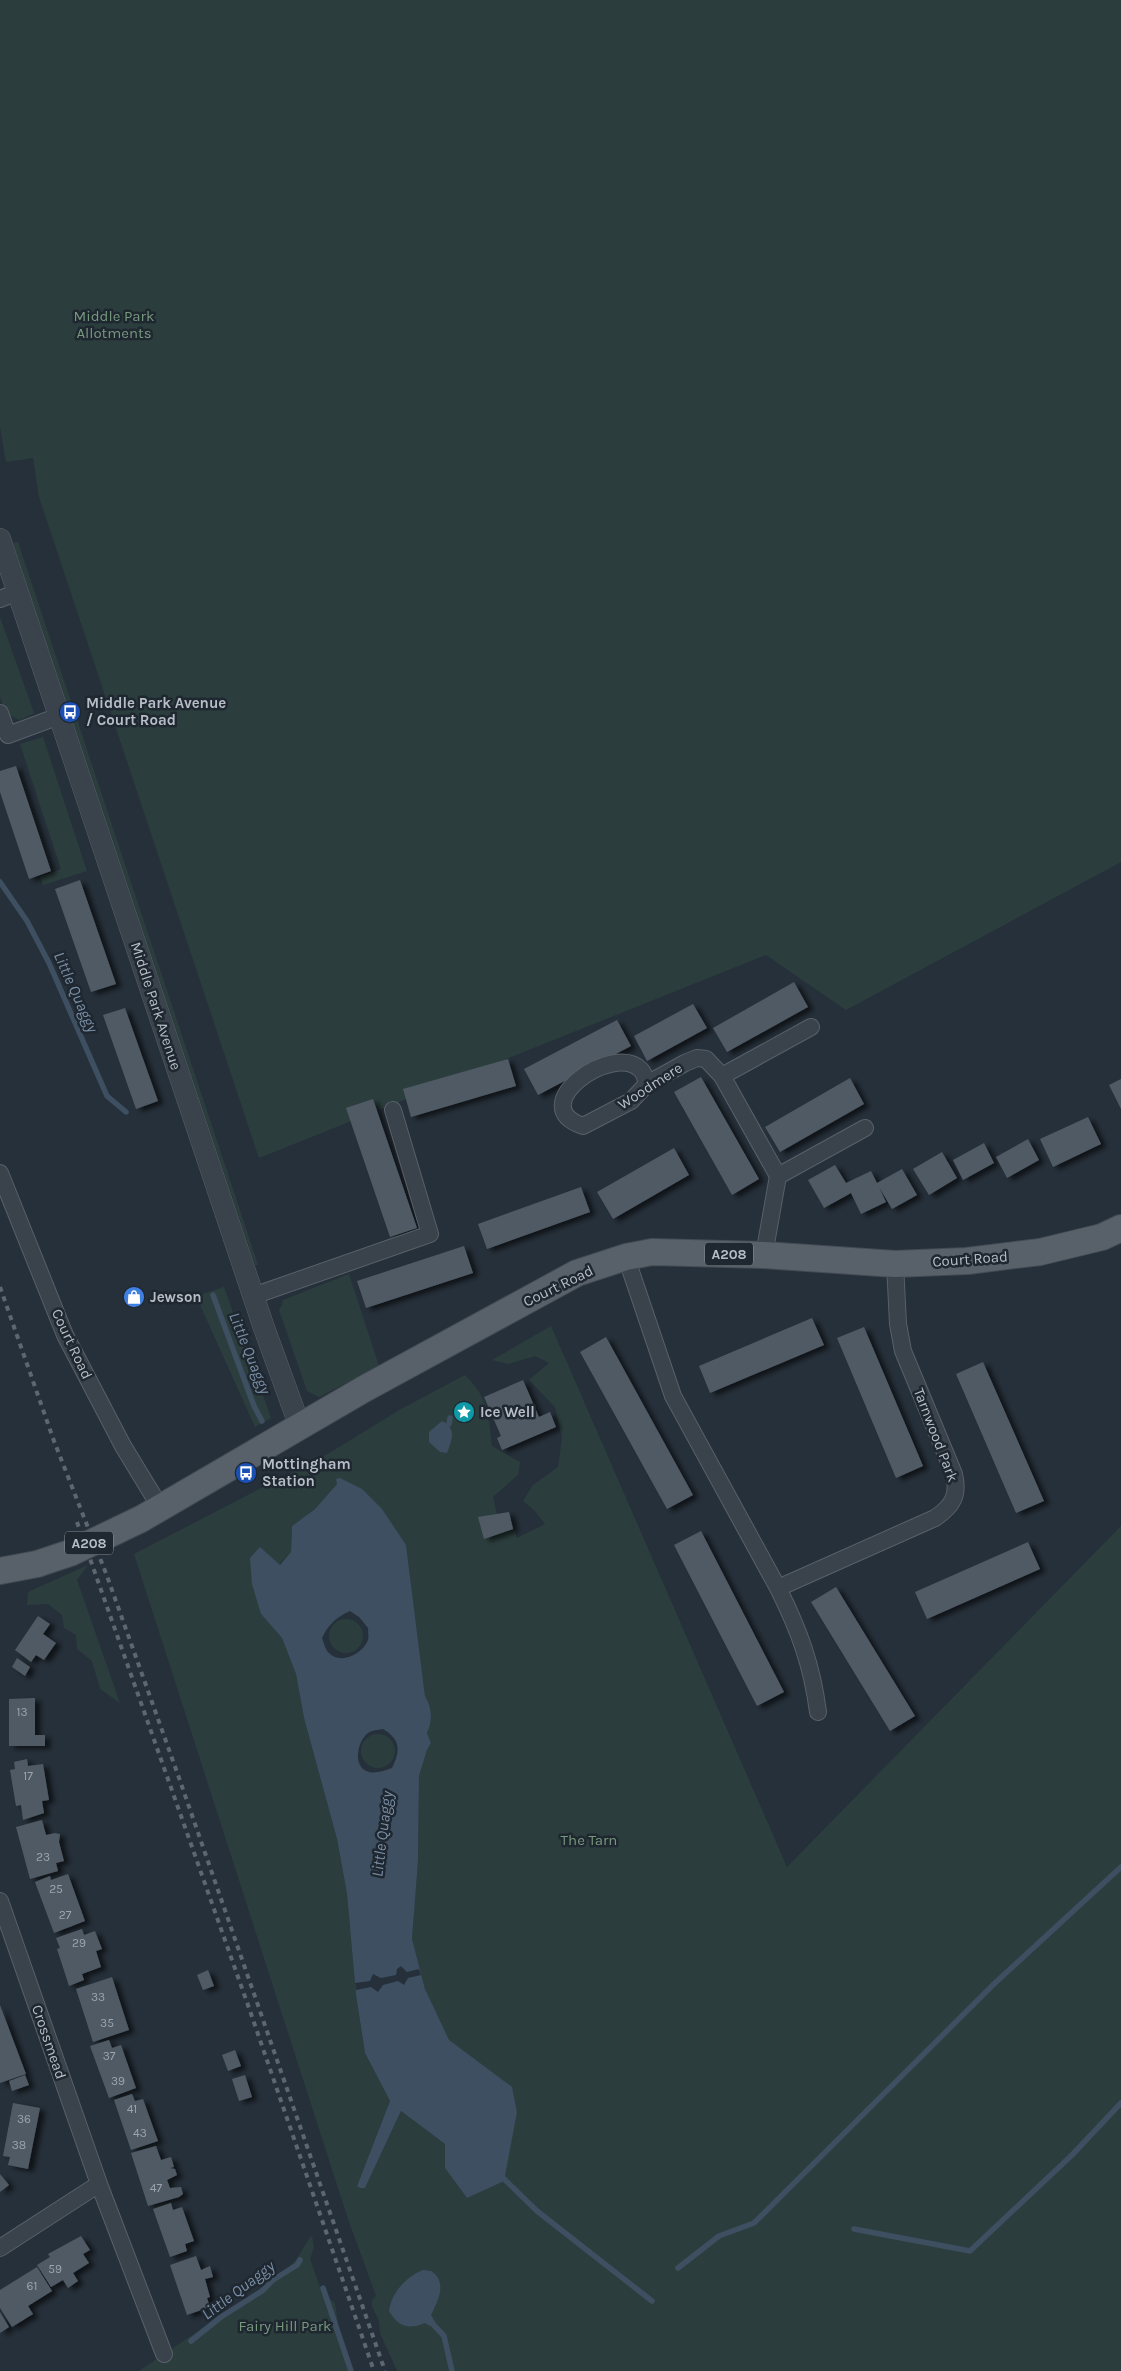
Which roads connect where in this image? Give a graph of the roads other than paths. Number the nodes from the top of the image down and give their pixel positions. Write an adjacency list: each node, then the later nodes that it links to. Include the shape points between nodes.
1 (0, 539): 2 (street, Middle Park Avenue)
2 (9, 595): 4 (street, Middle Park Avenue)
3 (0, 713): 4 (street, via 8,735)
4 (59, 716): 16 (street, Middle Park Avenue)
5 (811, 1026): 6 (street)
6 (722, 1076): 7 (street, Woodmere, via 706,1059 697,1058); 11 (street, Woodmere)
7 (647, 1084): 7 (street, Woodmere, via 631,1101 583,1126 573,1123 567,1116 564,1099 567,1090 583,1076 602,1067 622,1062 641,1070)
8 (394, 1110): 16 (street, via 430,1234)
9 (865, 1128): 11 (street)
10 (0, 1173): 18 (street, Court Road, via 65,1334 123,1446)
11 (778, 1176): 13 (street)
12 (1121, 1228): 15 (main road, Court Road / A208, via 1076,1244 1013,1256)
13 (764, 1255): 14 (main road, Court Road / A208, via 652,1252); 15 (main road, Court Road / A208)
14 (626, 1257): 17 (main road, Court Road / A208, via 578,1273 364,1388); 20 (street, via 673,1396)
15 (895, 1264): 20 (street, Tarnwood Park, via 898,1324 903,1351 954,1474 957,1488 954,1500 947,1510 934,1518)
16 (253, 1296): 17 (street, Middle Park Avenue)
17 (300, 1428): 18 (main road, Court Road / A208)
18 (150, 1513): 19 (main road, Court Road / A208, bridge, via 70,1553)
19 (0, 1571)
20 (778, 1588): 21 (street, via 806,1651 814,1678)
21 (818, 1712)
22 (0, 1901): 23 (street, Crossmead)
23 (98, 2184): 24 (street); 25 (street, Crossmead)
24 (0, 2248)
25 (164, 2354)

